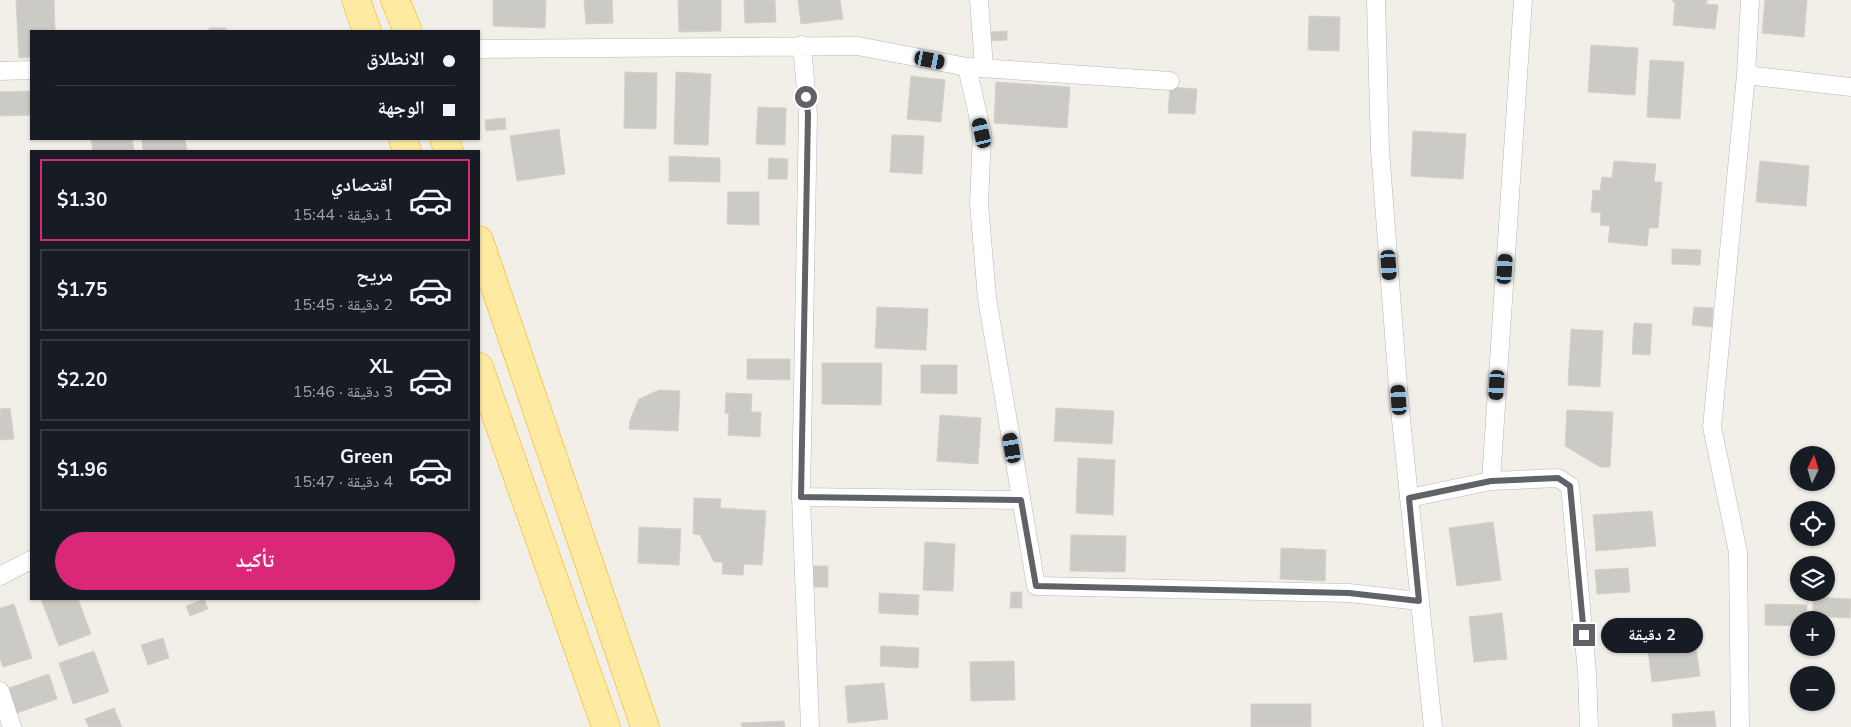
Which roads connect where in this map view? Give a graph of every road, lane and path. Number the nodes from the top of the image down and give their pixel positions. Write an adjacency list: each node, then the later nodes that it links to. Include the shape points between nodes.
1 (356, 0): 7 (highway)
2 (395, 0): 8 (highway)
3 (980, 0): 12 (street)
4 (1376, 0): 22 (street, via 1381,159)
5 (1523, 0): 20 (street)
6 (1750, 0): 15 (street)
7 (367, 30)
8 (408, 30)
9 (802, 45): 10 (street); 11 (street, via 858,46); 21 (street, via 808,114)
10 (480, 49)
11 (967, 66): 12 (street); 23 (street, via 982,133 978,204 987,298)
12 (984, 67): 16 (street)
13 (30, 70): 14 (street)
14 (0, 71)
15 (1746, 75): 17 (street); 34 (street, via 1712,427 1738,552)
16 (1170, 81)
17 (1851, 87)
18 (480, 243): 30 (highway)
19 (480, 370): 29 (highway)
20 (1491, 481): 22 (street); 33 (street, via 1558,478 1570,486)
21 (801, 497): 23 (street); 31 (street)
22 (1409, 498): 26 (street)
23 (1021, 500): 26 (street, via 1036,586 1349,593)
24 (30, 561): 25 (street)
25 (0, 576)
26 (1419, 601): 32 (street)
27 (0, 691): 28 (street)
28 (12, 727)
29 (606, 727)
30 (645, 727)
31 (810, 727)
32 (1433, 727)
33 (1589, 727)
34 (1740, 727)

